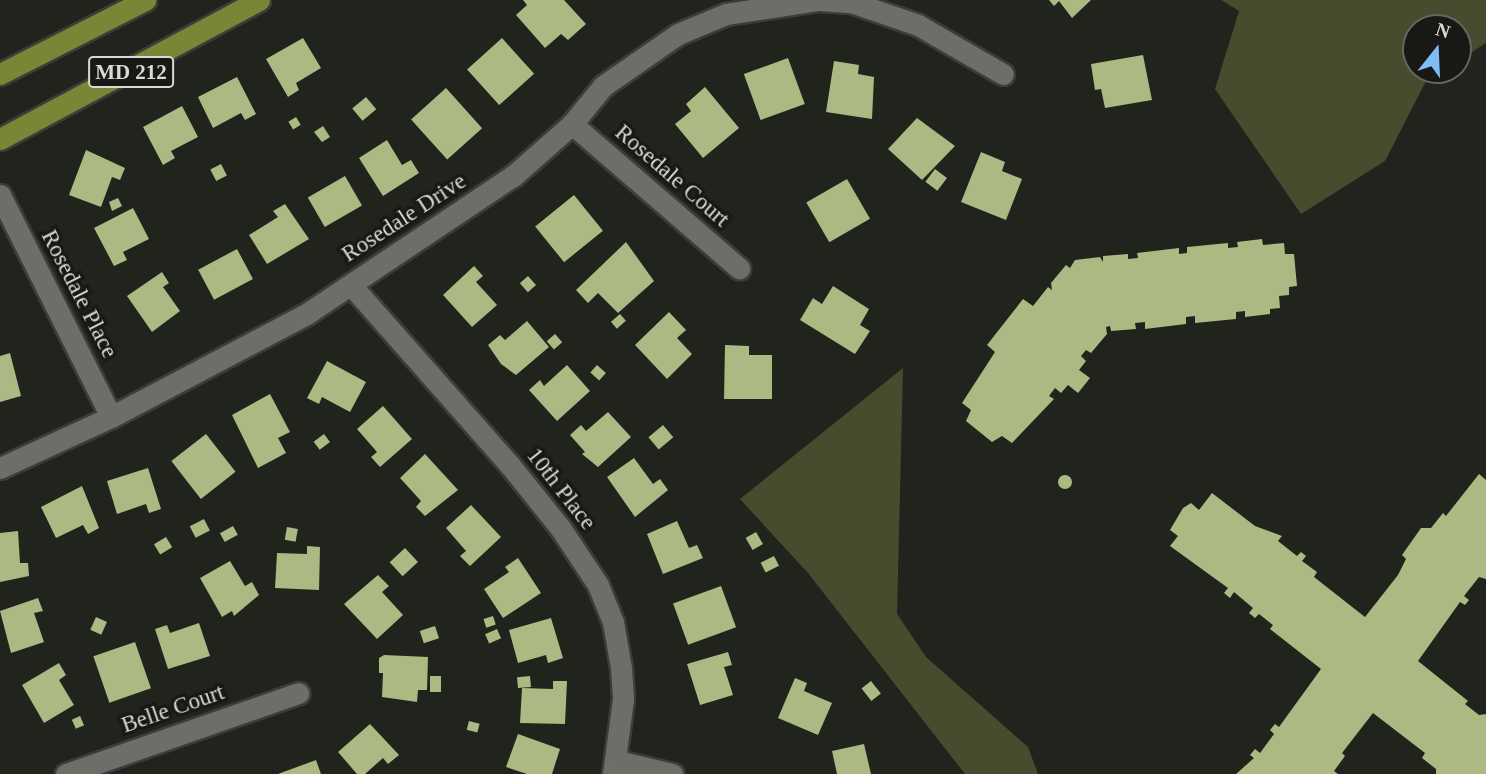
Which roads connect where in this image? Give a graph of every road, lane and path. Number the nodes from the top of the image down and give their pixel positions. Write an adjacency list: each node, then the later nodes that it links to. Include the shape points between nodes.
1 (145, 0): 5 (main road, MD 212)
2 (259, 0): 8 (main road, MD 212)
3 (818, 0): 4 (street, Rosedale Drive); 7 (street, Rosedale Drive, via 748,9 678,34 603,86)
4 (851, 1): 6 (street, Rosedale Drive, via 918,25)
5 (0, 74)
6 (1003, 74)
7 (572, 124): 10 (street, Rosedale Court); 11 (street, Rosedale Drive, via 486,196)
8 (0, 139)
9 (0, 195): 12 (street, Rosedale Place)
10 (739, 268)
11 (351, 285): 12 (street, Rosedale Drive, via 308,313); 15 (street, 10th Place, via 509,464 598,585 613,622 621,668)
12 (111, 417): 13 (street, Rosedale Drive)
13 (0, 468)
14 (298, 693): 16 (street, Belle Court)
15 (615, 767): 17 (street)
16 (66, 774)
17 (672, 774)

